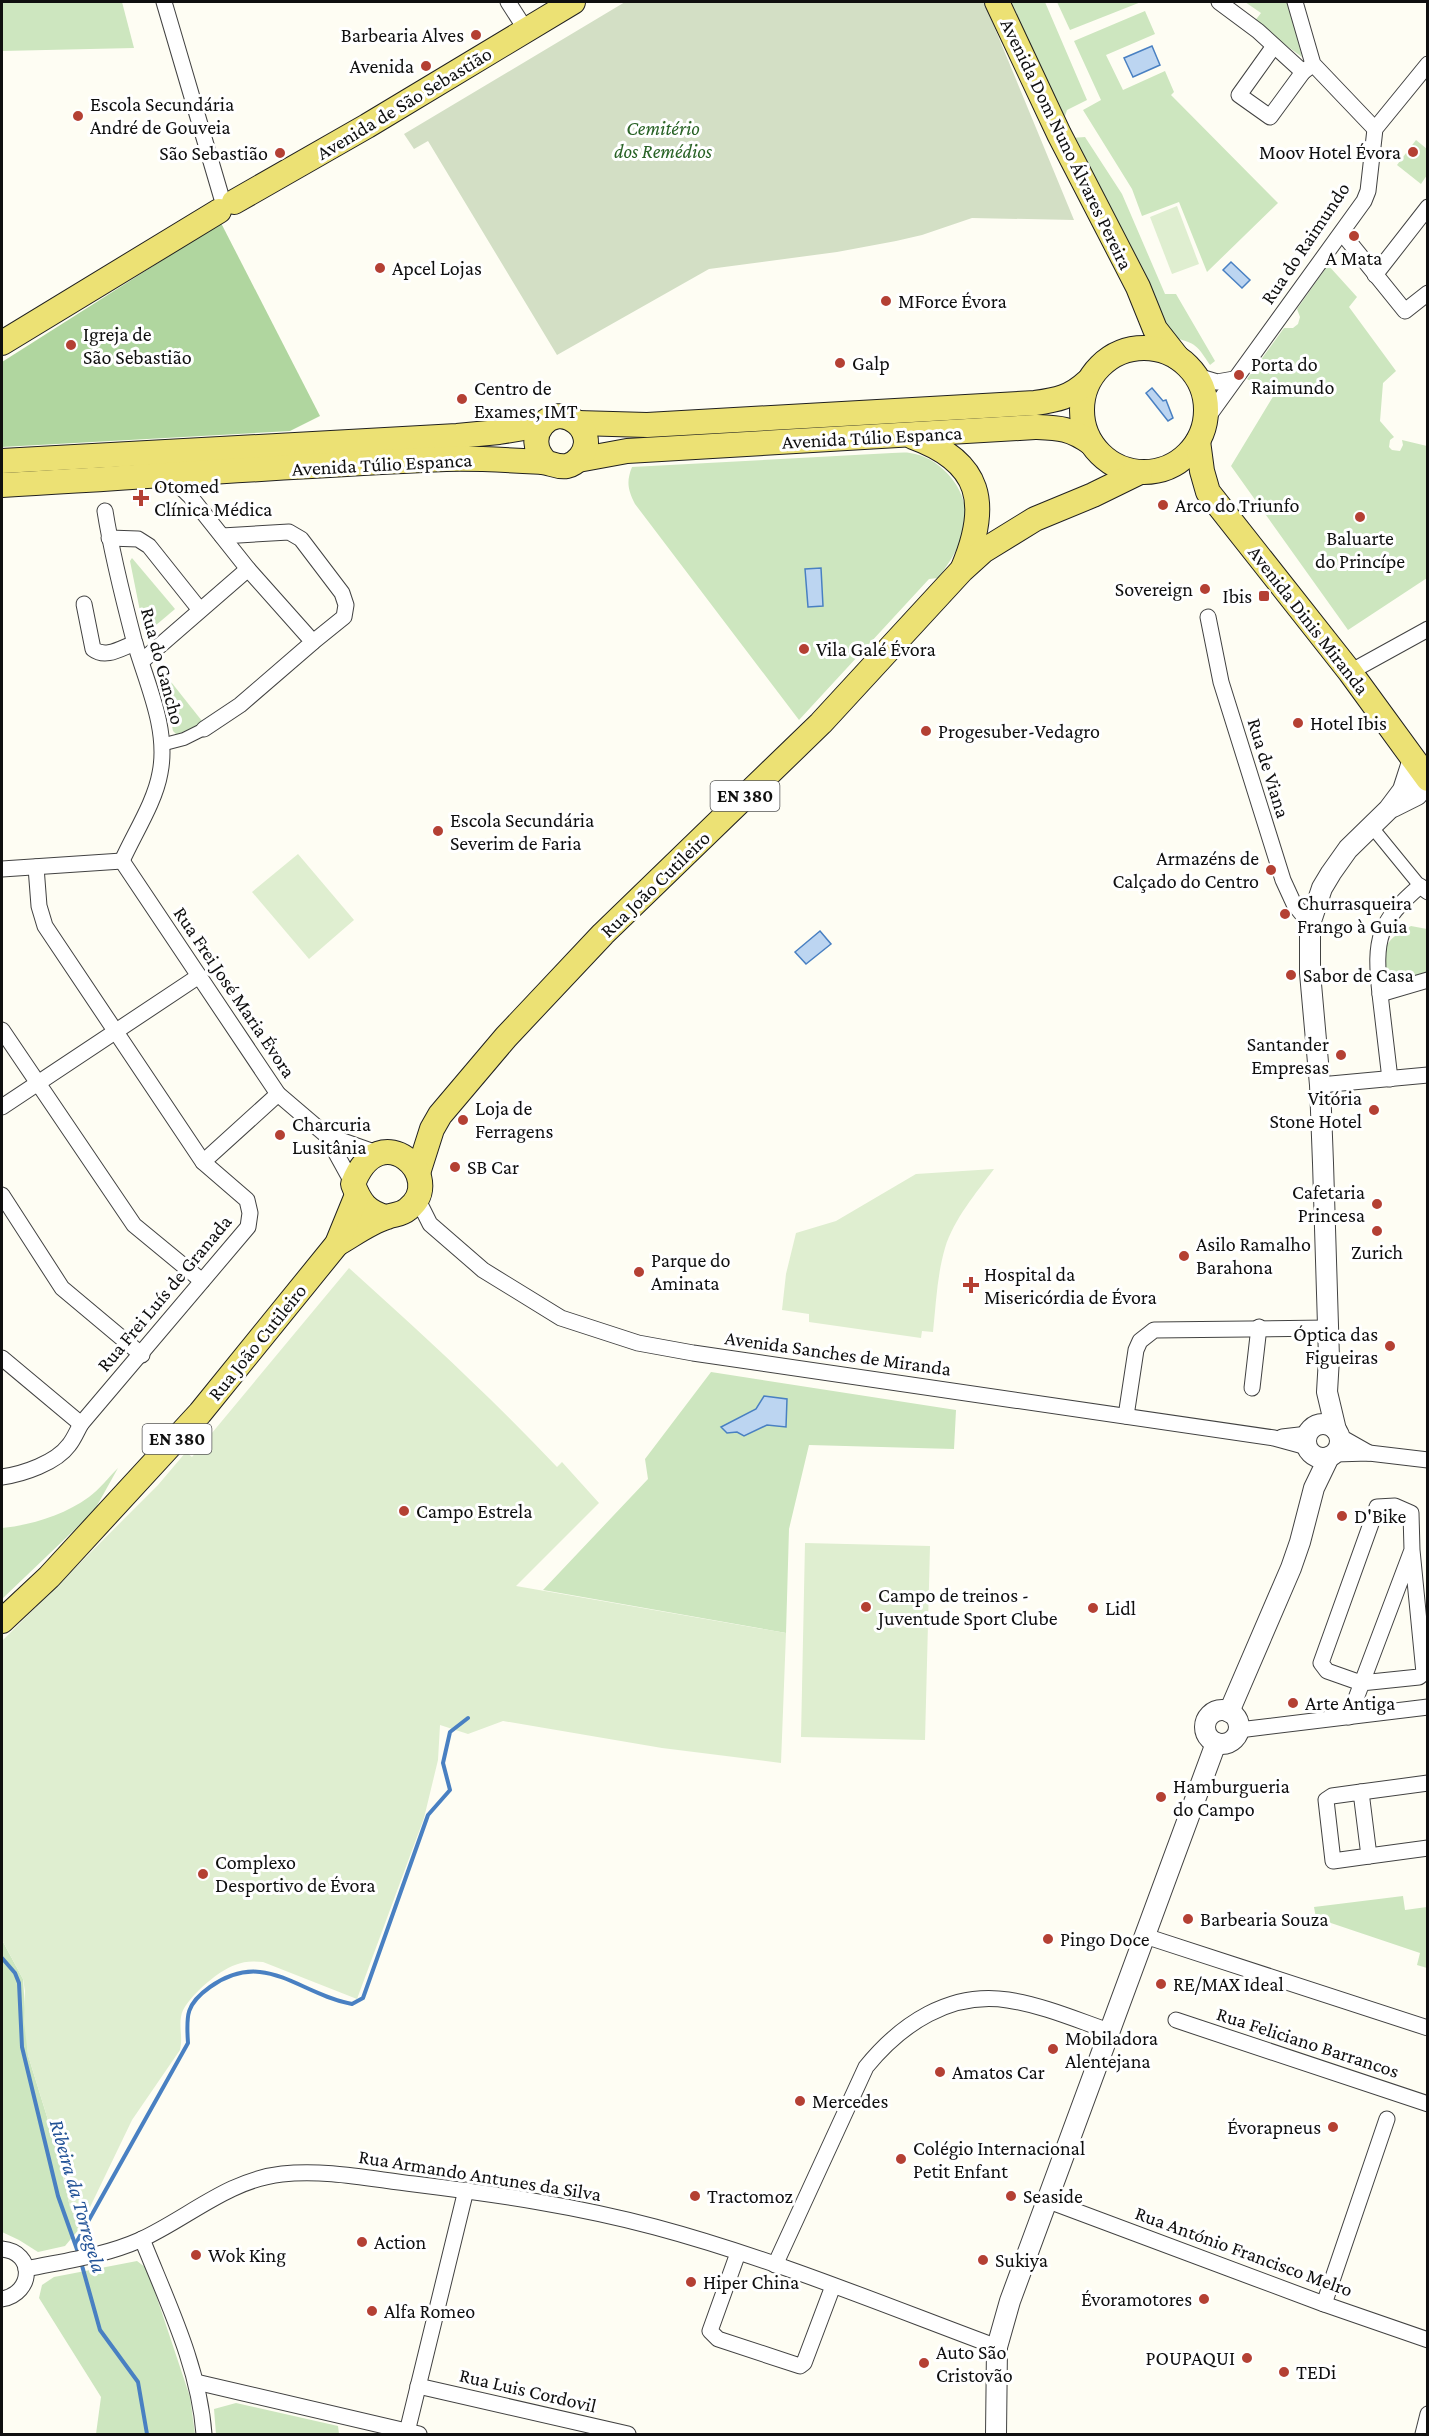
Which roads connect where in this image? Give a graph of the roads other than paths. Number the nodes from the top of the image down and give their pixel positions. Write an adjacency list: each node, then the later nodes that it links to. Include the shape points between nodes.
1 (164, 2): 12 (street)
2 (508, 2): 7 (street)
3 (573, 2): 7 (main road, Avenida de São Sebastião)
4 (997, 2): 16 (main road, Avenida Dom Nuno Álvares Pereira)
5 (1219, 2): 8 (street)
6 (1295, 2): 10 (street)
7 (526, 30): 12 (main road, Avenida de São Sebastião)
8 (1274, 46): 10 (street); 10 (street, via 1239,95 1270,117)
9 (1428, 64): 11 (street)
10 (1308, 68): 11 (street)
11 (1375, 129): 14 (street, Rua do Raimundo, via 1368,191)
12 (225, 204): 18 (main road, Avenida de São Sebastião)
13 (1428, 207): 15 (street)
14 (1342, 233): 15 (street); 22 (street, Rua do Raimundo)
15 (1375, 274): 17 (street, via 1405,311)
16 (1138, 287): 19 (main road, Avenida Dom Nuno Álvares Pereira, via 1138,315); 20 (main road, Avenida Dom Nuno Álvares Pereira, via 1155,329)
17 (1428, 293)
18 (2, 343)
19 (1124, 350): 20 (main road, via 1160,349); 23 (main road, via 1096,368)
20 (1177, 357): 21 (main road)
21 (1197, 376): 22 (street, via 1217,382); 26 (main road, via 1206,405)
22 (1234, 379): 26 (street, Rua do Raimundo)
23 (1087, 382): 24 (main road, Avenida Túlio Espanca, via 1060,400 1002,405 647,425); 28 (main road, via 1081,413)
24 (578, 423): 25 (main road, Avenida Túlio Espanca, via 563,416); 29 (main road, via 586,437)
25 (542, 425): 30 (main road, Avenida Túlio Espanca, via 457,436); 31 (main road, via 536,440)
26 (1202, 431): 32 (main road, via 1183,457); 37 (main road, Avenida Dinis Miranda, via 1202,471)
27 (908, 435): 28 (main road, Avenida Túlio Espanca, via 1066,429); 29 (main road, Avenida Túlio Espanca, via 627,451); 44 (main road, via 947,452 963,467 977,495 976,533)
28 (1094, 448): 33 (main road, via 1110,462); 39 (main road, Rua João Cutileiro / EN 380, via 1094,475)
29 (578, 460): 31 (main road, Avenida Túlio Espanca, via 561,467)
30 (2, 461)
31 (546, 462): 34 (main road, Avenida Túlio Espanca, via 458,459)
32 (1164, 469): 33 (main road); 37 (main road, Avenida Dinis Miranda)
33 (1140, 472): 39 (main road, Rua João Cutileiro / EN 380)
34 (206, 473): 35 (main road, Avenida Túlio Espanca); 38 (street, via 193,481)
35 (169, 476): 36 (main road, Avenida Túlio Espanca); 38 (street)
36 (2, 485)
37 (1208, 492): 52 (main road, Avenida Dinis Miranda)
38 (190, 496): 41 (street)
39 (1072, 503): 44 (main road, Rua João Cutileiro / EN 380, via 1007,535)
40 (105, 511): 42 (street, Rua do Gancho)
41 (222, 536): 43 (street); 49 (street, via 289,532 301,539 342,593 346,605 344,617)
42 (109, 538): 46 (street, via 138,539 149,546); 50 (street, Rua do Gancho)
43 (248, 569): 46 (street); 49 (street)
44 (962, 570): 76 (main road, Rua João Cutileiro / EN 380, via 821,723 608,929 506,1037)
45 (84, 604): 50 (street, via 93,649 98,653 106,654)
46 (200, 610): 51 (street)
47 (1208, 617): 64 (street, Rua de Viana, via 1224,694 1282,880)
48 (1428, 629): 52 (street)
49 (313, 642): 53 (street, via 240,705)
50 (135, 643): 51 (street, Rua do Gancho)
51 (142, 661): 54 (street, Rua do Gancho)
52 (1350, 672): 55 (main road, Avenida Dinis Miranda)
53 (204, 729): 54 (street)
54 (161, 745): 60 (street, Rua do Gancho, via 155,791)
55 (1413, 759): 56 (main road, Avenida Dinis Miranda); 58 (street, via 1403,790)
56 (1428, 780): 58 (street, via 1417,795)
57 (1428, 804): 58 (street)
58 (1388, 810): 59 (street)
59 (1371, 826): 63 (street); 64 (street, via 1331,873)
60 (122, 861): 61 (street); 65 (street, Rua Frei José Maria Évora)
61 (36, 867): 62 (street); 69 (street, Rua Frei Luís de Granada, via 45,926)
62 (2, 869)
63 (1424, 889): 67 (street, via 1388,918 1380,936)
64 (1310, 924): 73 (street, via 1310,973)
65 (199, 976): 69 (street); 74 (street, Rua Frei José Maria Évora)
66 (1428, 980): 67 (street)
67 (1380, 994): 71 (street)
68 (2, 1030): 72 (street)
69 (115, 1031): 72 (street); 79 (street, Rua Frei Luís de Granada)
70 (1428, 1076): 71 (street)
71 (1390, 1079): 73 (street)
72 (38, 1083): 75 (street); 87 (street, via 134,1225)
73 (1320, 1085): 89 (street)
74 (278, 1095): 77 (street, Rua Frei José Maria Évora); 79 (street)
75 (2, 1107)
76 (440, 1115): 78 (main road, Rua João Cutileiro / EN 380); 80 (main road, Rua João Cutileiro / EN 380)
77 (326, 1134): 78 (street, Rua Frei José Maria Évora); 81 (street, Rua Frei José Maria Évora)
78 (383, 1153): 80 (main road, via 402,1155); 81 (main road, Rua João Cutileiro, via 366,1160 358,1170)
79 (203, 1162): 87 (street, Rua Frei Luís de Granada, via 247,1200 250,1213 248,1227)
80 (418, 1173): 83 (main road, Rua João Cutileiro)
81 (355, 1190): 84 (main road, via 363,1206 374,1214); 86 (main road, Rua João Cutileiro / EN 380)
82 (2, 1195): 90 (street, via 62,1288)
83 (417, 1198): 84 (main road, Rua João Cutileiro, via 410,1209); 85 (street, Avenida Sanches de Miranda)
84 (392, 1216): 85 (street, Avenida Sanches de Miranda); 86 (main road, Rua João Cutileiro / EN 380)
85 (430, 1224): 93 (street, Avenida Sanches de Miranda, via 483,1270 561,1318 628,1341)
86 (337, 1244): 99 (main road, Rua João Cutileiro / EN 380, via 161,1457 49,1577)
87 (202, 1281): 90 (street, Rua Frei Luís de Granada)
88 (1259, 1327): 89 (street); 92 (street); 93 (street, via 1154,1330 1146,1335 1136,1350)
89 (1328, 1328): 95 (street)
90 (142, 1355): 94 (street, Rua Frei Luís de Granada)
91 (2, 1359): 94 (street)
92 (1252, 1388)
93 (1126, 1416): 95 (street, Avenida Sanches de Miranda)
94 (81, 1424): 97 (street, Rua Frei Luís de Granada, via 68,1446 47,1462 24,1473)
95 (1323, 1442): 96 (street, Avenida Sanches de Miranda, via 1369,1453); 102 (street, via 1291,1568)
96 (1428, 1460)
97 (2, 1477)
98 (1412, 1550): 100 (street); 100 (street, via 1424,1673 1419,1677); 100 (street, via 1411,1513 1395,1506 1377,1507 1321,1663 1327,1671)
99 (2, 1621)
100 (1361, 1683): 103 (street)
101 (1428, 1707): 103 (street)
102 (1229, 1712): 104 (street, via 1238,1722); 105 (street, via 1216,1711 1206,1720 1206,1733)
103 (1348, 1717): 104 (street)
104 (1239, 1730): 105 (street, via 1228,1743)
105 (1216, 1743): 110 (street)
106 (1428, 1783): 107 (street)
107 (1361, 1792): 109 (street); 109 (street, via 1326,1800 1332,1849 1334,1861)
108 (1428, 1848): 109 (street)
109 (1369, 1856)
110 (1145, 1936): 112 (street); 113 (street)
111 (1176, 2020): 114 (street, Rua Feliciano Barrancos)
112 (1428, 2028)
113 (1109, 2031): 117 (street); 121 (street, via 1008,2000 984,1998 937,2009 902,2030 866,2067)
114 (1428, 2104)
115 (1387, 2119): 125 (street)
116 (466, 2190): 118 (street, Rua Armando Antunes da Silva, via 308,2172 281,2174 231,2188); 120 (street, Rua Armando Antunes da Silva, via 598,2213); 129 (street)
117 (1046, 2200): 125 (street, Rua António Francisco Melro); 127 (street)
118 (142, 2239): 122 (street, Rua Armando Antunes da Silva, via 100,2254); 128 (street)
119 (2, 2249): 122 (street, via 16,2253)
120 (738, 2253): 121 (street, Rua Armando Antunes da Silva); 123 (street, via 710,2331 729,2343 800,2366)
121 (775, 2265): 123 (street, Rua Armando Antunes da Silva)
122 (26, 2269): 124 (street, via 22,2289)
123 (833, 2286): 127 (street, Rua Armando Antunes da Silva)
124 (2, 2299)
125 (1324, 2304): 126 (street, Rua António Francisco Melro)
126 (1428, 2340)
127 (997, 2347): 134 (street)
128 (196, 2382): 131 (street); 132 (street)
129 (418, 2386): 131 (street); 133 (street, Rua Luis Cordovil)
130 (1428, 2414): 135 (street)
131 (413, 2433)
132 (204, 2434)
133 (628, 2434)
134 (996, 2434)
135 (1423, 2434)

